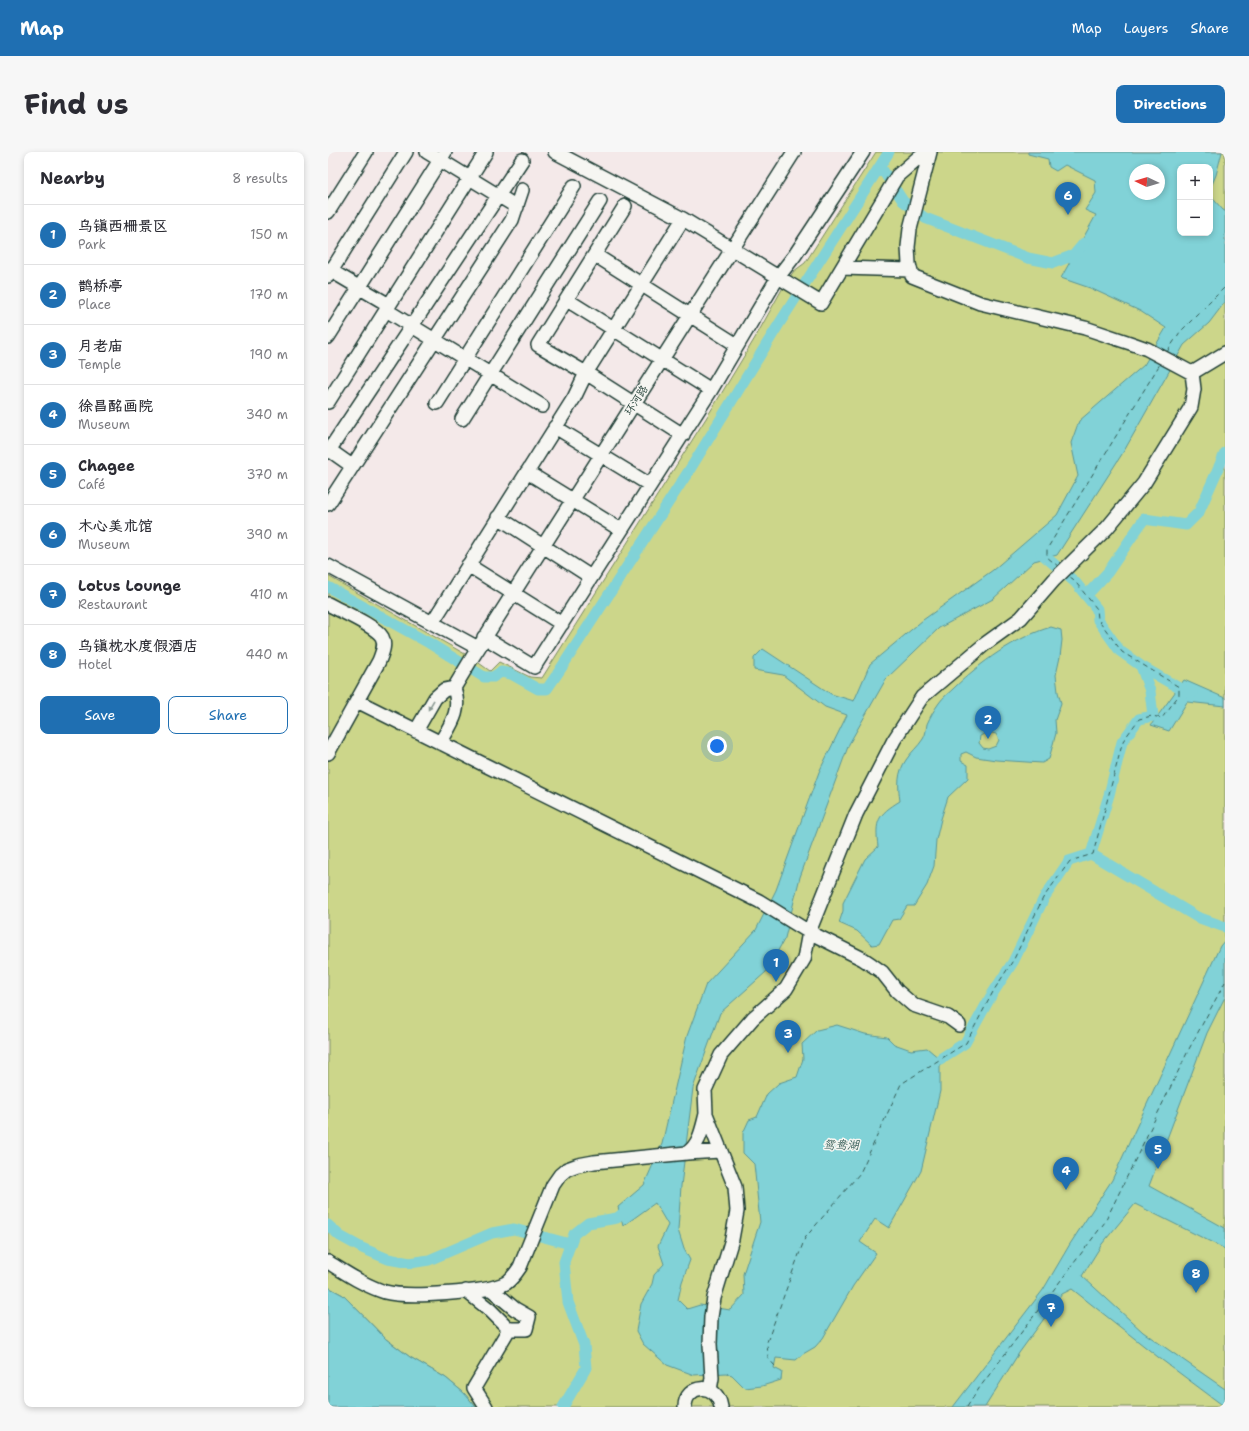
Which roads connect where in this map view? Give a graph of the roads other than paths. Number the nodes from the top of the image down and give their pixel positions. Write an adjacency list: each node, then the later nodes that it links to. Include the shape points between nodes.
1 (366, 152): 18 (street)
2 (406, 152): 24 (street)
3 (427, 152): 9 (street)
4 (486, 152): 11 (street)
5 (555, 152): 19 (street)
6 (794, 152): 20 (street, 环河路)
7 (863, 152): 25 (street)
8 (929, 153): 22 (street, via 918,157 897,176); 23 (street, via 910,229)
9 (442, 156): 11 (street); 27 (street)
10 (522, 160): 14 (street)
11 (469, 178): 14 (street); 29 (street)
12 (574, 186): 37 (street)
13 (522, 190): 17 (street)
14 (499, 196): 17 (street); 31 (street)
15 (600, 201): 41 (street)
16 (625, 206): 21 (street)
17 (517, 207): 34 (street, via 512,220)
18 (328, 212)
19 (683, 219): 20 (street); 26 (street)
20 (732, 250): 25 (street); 30 (street, 环河路)
21 (595, 255): 26 (street); 28 (street)
22 (842, 268): 23 (street); 25 (street, via 821,303)
23 (910, 270): 40 (street, via 912,276 980,303 1085,328 1147,349)
24 (329, 272): 27 (street)
25 (778, 277): 35 (street)
26 (642, 285): 30 (street); 32 (street)
27 (359, 288): 29 (street); 33 (street)
28 (567, 300): 32 (street); 39 (street, via 538,345)
29 (387, 308): 31 (street); 43 (street)
30 (690, 316): 35 (street); 38 (street, 环河路)
31 (412, 326): 34 (street); 50 (street)
32 (614, 329): 38 (street); 39 (street)
33 (328, 337)
34 (435, 340): 37 (street); 52 (street)
35 (737, 345): 42 (street)
36 (1225, 353): 40 (street)
37 (465, 359): 41 (street); 44 (street)
38 (662, 360): 42 (street); 45 (street, 环河路)
39 (586, 373): 45 (street); 48 (street, via 574,398)
40 (1192, 373): 73 (street, via 1194,390 1191,407 1144,483 1107,528 1054,580 1021,618 984,644 922,697 894,740 856,814)
41 (490, 374): 46 (street); 47 (street)
42 (711, 390): 49 (street)
43 (328, 402)
44 (437, 403)
45 (634, 404): 49 (street); 51 (street, 环河路)
46 (542, 406)
47 (462, 419)
48 (555, 427): 51 (street); 53 (street)
49 (683, 435): 54 (street)
50 (329, 450): 52 (street)
51 (601, 455): 54 (street); 55 (street, 环河路)
52 (352, 466): 56 (street)
53 (527, 472): 55 (street); 57 (street)
54 (650, 485): 58 (street)
55 (572, 500): 58 (street); 59 (street, 环河路)
56 (328, 504)
57 (498, 517): 59 (street); 60 (street)
58 (621, 530): 62 (street)
59 (543, 546): 62 (street); 63 (street, 环河路)
60 (468, 565): 63 (street); 65 (street)
61 (328, 566): 65 (street)
62 (591, 577): 66 (street)
63 (513, 593): 66 (street); 67 (street, 环河路)
64 (328, 604): 69 (street, via 372,628 382,637 384,647 379,661)
65 (432, 623): 67 (street)
66 (562, 624): 67 (street, via 534,667)
67 (478, 648): 68 (street, 环河路)
68 (454, 688): 70 (street, one-way to 70, via 444,690 435,698); 71 (street, via 457,698 455,717)
69 (357, 701): 70 (street); 72 (street)
70 (416, 731): 71 (street)
71 (440, 743): 73 (street, via 759,901)
72 (328, 753)
73 (809, 932): 74 (street, via 863,959 882,972 897,991 913,1005 948,1017); 75 (street, via 804,959 786,989 753,1018 722,1055 705,1090)
74 (959, 1025)
75 (706, 1114): 76 (street); 77 (street, via 698,1142)
76 (720, 1151): 77 (street); 82 (street, via 735,1186 737,1211 732,1240 714,1298 711,1317)
77 (687, 1153): 79 (street, via 594,1162 567,1169 553,1185 520,1267 506,1282)
78 (328, 1262): 80 (street, via 385,1292 416,1294)
79 (490, 1288): 80 (street); 81 (street, via 529,1317 526,1329)
80 (466, 1291): 81 (street)
81 (509, 1329): 83 (street, via 474,1388)
82 (711, 1384): 84 (street, via 691,1393); 85 (street)
83 (486, 1407)
84 (685, 1407)
85 (721, 1407)

